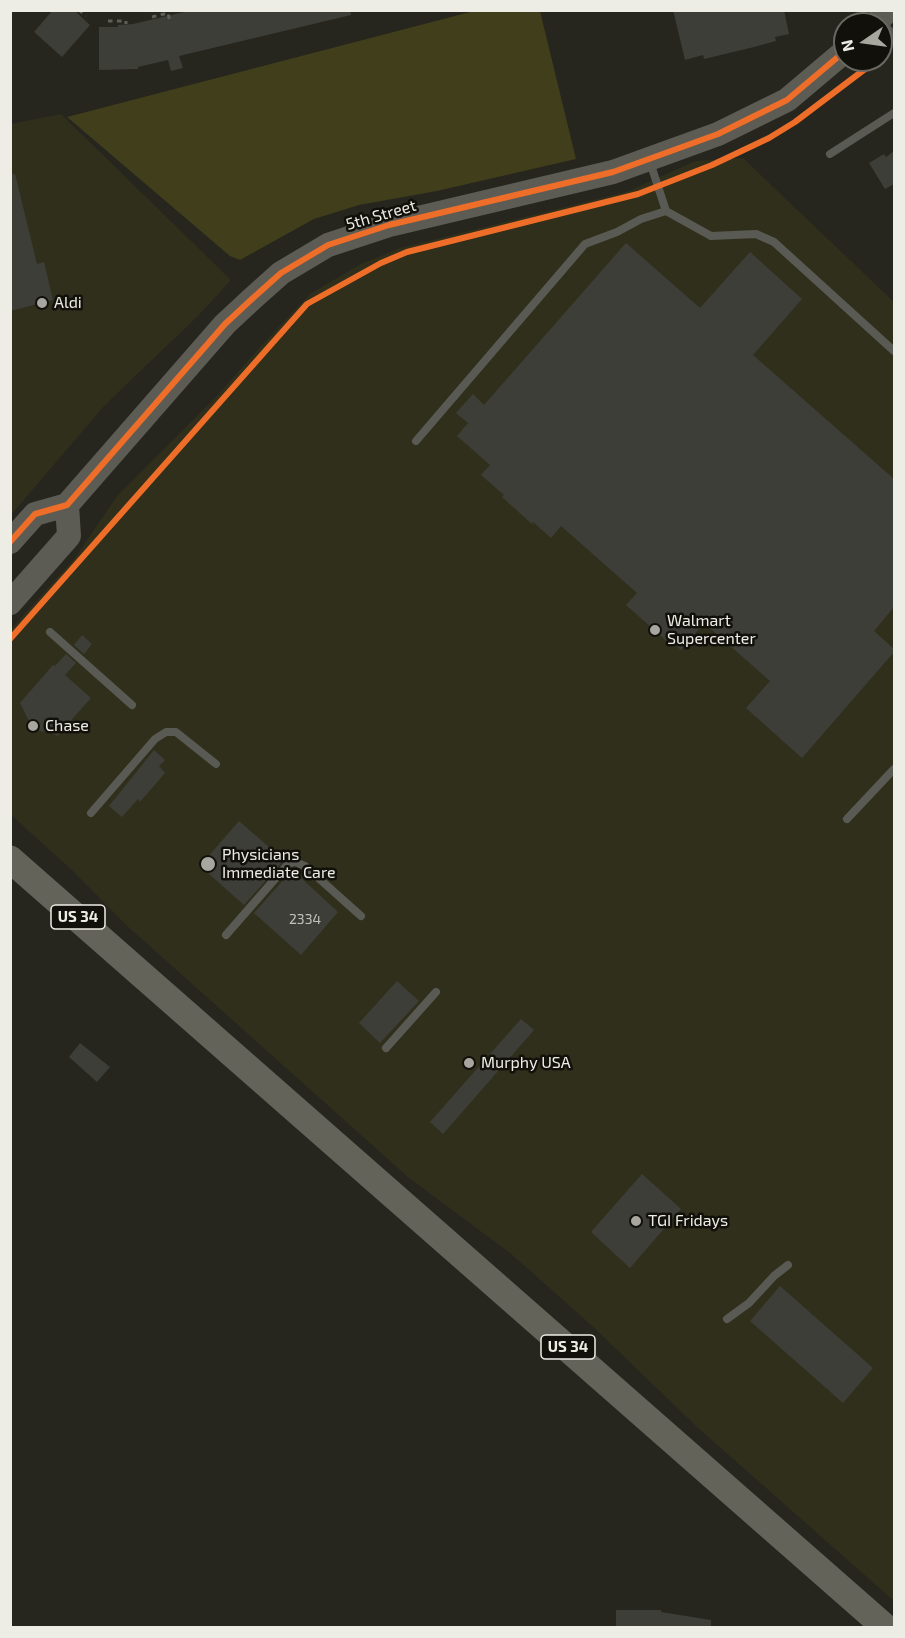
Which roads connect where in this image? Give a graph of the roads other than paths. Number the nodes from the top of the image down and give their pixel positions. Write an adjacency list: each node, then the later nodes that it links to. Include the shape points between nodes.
1 (833, 61): 4 (street, 5th Street, via 787,99 718,134)
2 (894, 113): 3 (lane)
3 (831, 154)
4 (649, 159): 5 (lane); 8 (street, 5th Street, via 613,172 389,225 328,245 281,273 225,324)
5 (666, 211): 6 (lane, via 711,236 756,234 774,242); 7 (lane, via 585,244)
6 (894, 351)
7 (416, 441)
8 (67, 505): 9 (street, via 35,514); 10 (street, via 69,536)
9 (10, 542)
10 (10, 603)
11 (50, 632): 12 (lane)
12 (132, 705)
13 (216, 764): 15 (lane, via 176,732 166,732 155,739)
14 (894, 769): 16 (lane)
15 (91, 813)
16 (848, 819)
17 (10, 859): 24 (main road, US 34)
18 (361, 916): 19 (lane, via 305,866 295,862 288,864)
19 (226, 935)
20 (436, 992): 21 (lane)
21 (386, 1048)
22 (788, 1265): 23 (lane)
23 (727, 1319)
24 (886, 1628)

